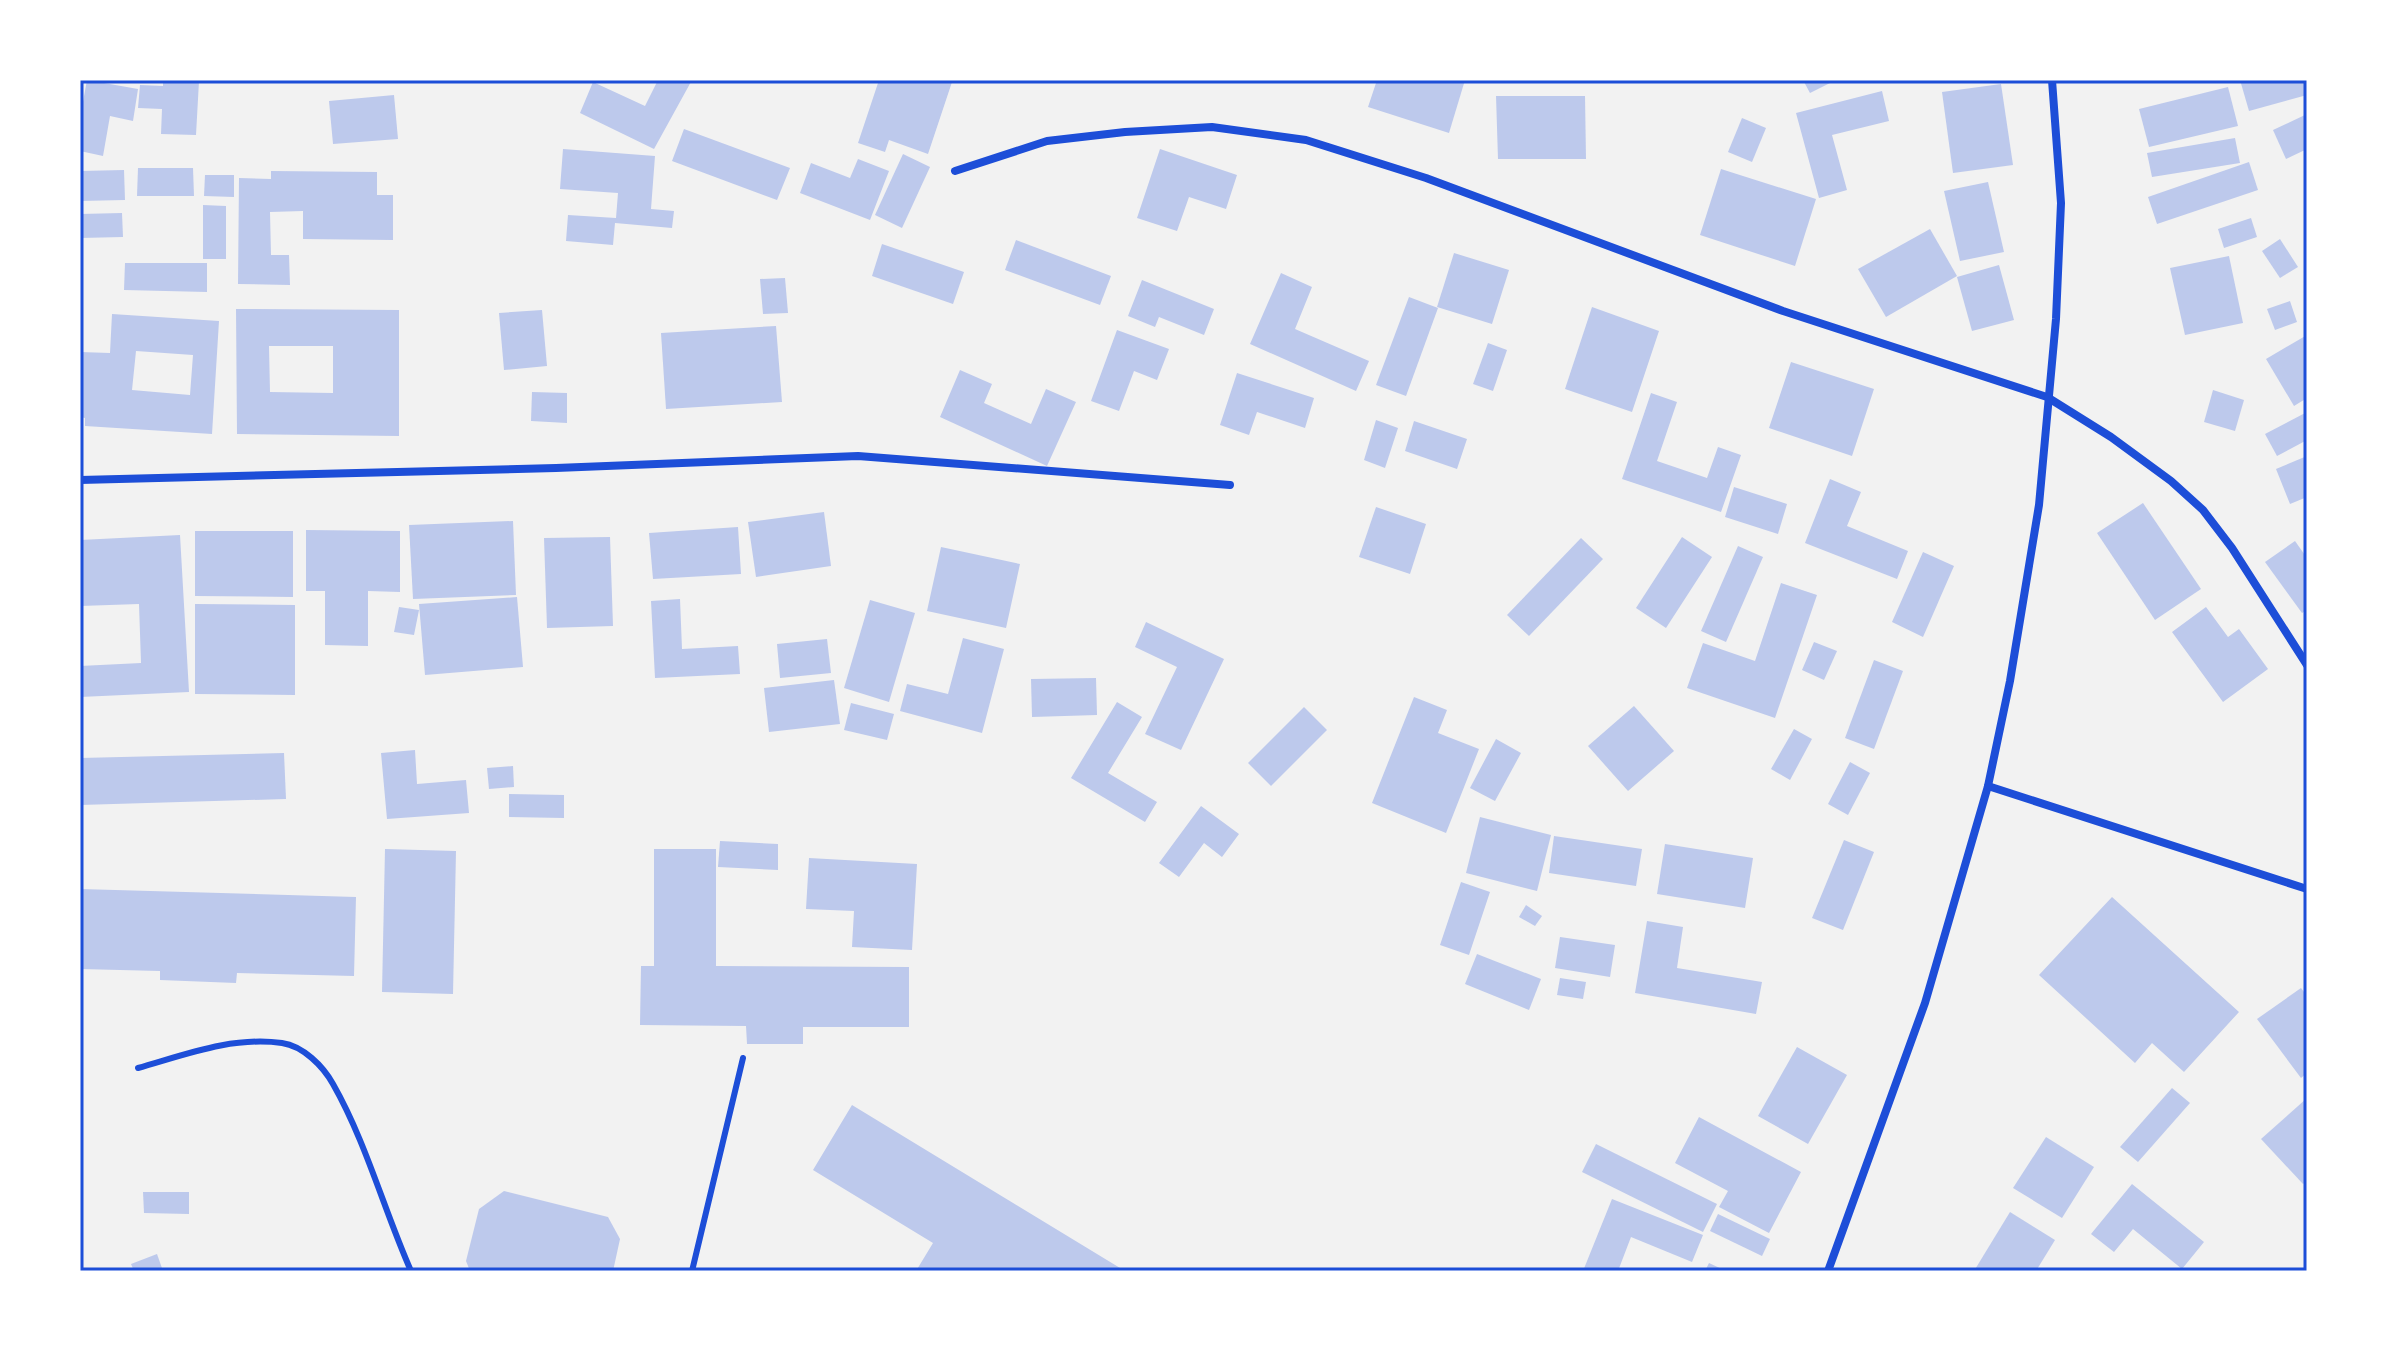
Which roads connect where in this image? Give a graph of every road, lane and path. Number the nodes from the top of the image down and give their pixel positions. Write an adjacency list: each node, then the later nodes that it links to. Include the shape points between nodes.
1 (2052, 80): 3 (street, via 2061,203)
2 (955, 171): 3 (street, via 1047,141 1125,132 1212,127 1306,140 1426,178 1783,311)
3 (2047, 397): 6 (street, via 2111,437 2203,510); 7 (street, via 2039,505)
4 (80, 480): 5 (street, via 858,456)
5 (1230, 485)
6 (2307, 665)
7 (1988, 786): 8 (street); 13 (street, via 1925,1003)
8 (2307, 889)
9 (743, 1058): 12 (lane)
10 (138, 1068): 11 (lane, via 227,1043 284,1043 314,1058 332,1082 362,1146)
11 (411, 1271)
12 (692, 1271)
13 (1828, 1271)

